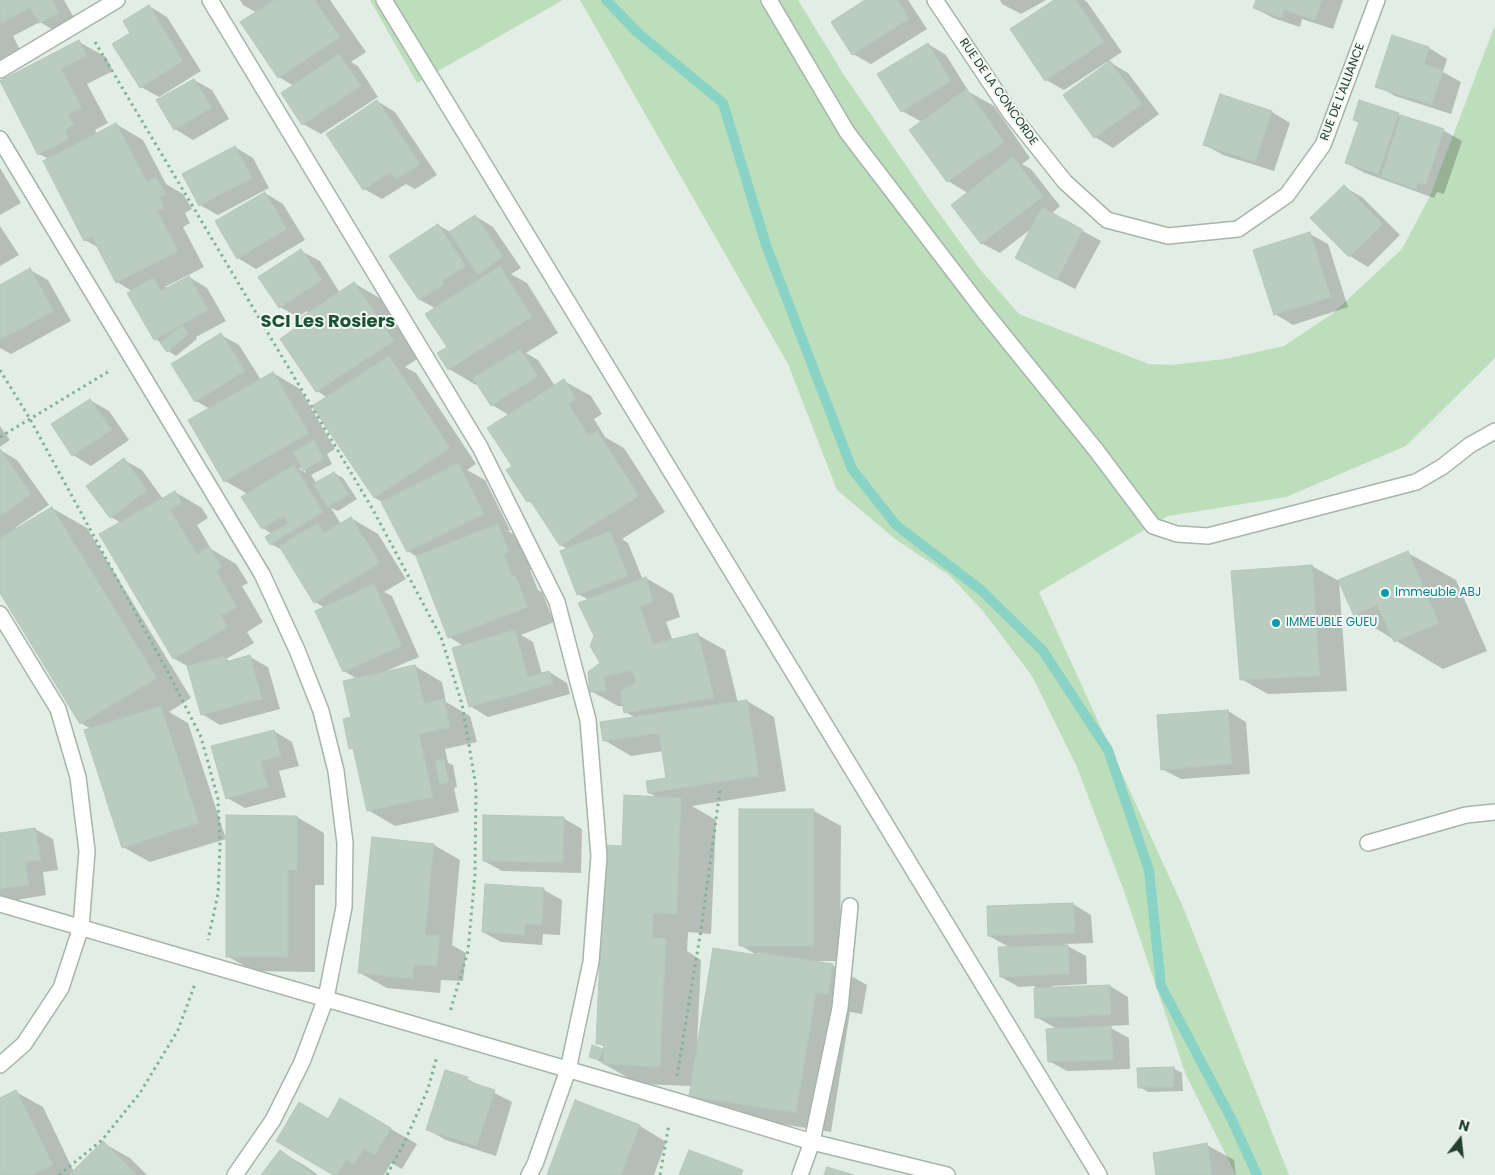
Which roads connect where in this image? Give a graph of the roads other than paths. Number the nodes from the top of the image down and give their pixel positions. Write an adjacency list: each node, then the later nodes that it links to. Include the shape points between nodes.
1 (117, 0): 7 (street)
2 (210, 0): 19 (street, via 480,447 557,602 588,720 599,856 591,962)
3 (384, 0): 25 (street)
4 (769, 0): 10 (street, via 847,132 982,310 1153,526 1177,534 1208,536 1416,482)
5 (935, 0): 9 (street, RUE DE LA CONCORDE, via 1011,114 1065,182 1107,220)
6 (1377, 0): 9 (street, RUE DE L'ALLIANCE, via 1323,145 1286,195 1238,229)
7 (0, 70)
8 (0, 139): 17 (street, via 262,574 321,711 336,771 345,843 344,907)
9 (1168, 236)
10 (1495, 431)
11 (0, 614): 16 (street, via 58,709 78,777 87,851)
12 (1495, 812): 13 (street, via 1466,815)
13 (1368, 843)
14 (0, 904): 16 (street)
15 (850, 906): 20 (street, via 840,1008)
16 (81, 927): 17 (street); 18 (street, via 61,988 24,1044)
17 (326, 998): 19 (street); 21 (street, via 302,1062 273,1120)
18 (0, 1065)
19 (568, 1070): 20 (street); 22 (street)
20 (812, 1142): 23 (street); 24 (street)
21 (235, 1175)
22 (529, 1175)
23 (800, 1175)
24 (947, 1175)
25 (1099, 1175)

